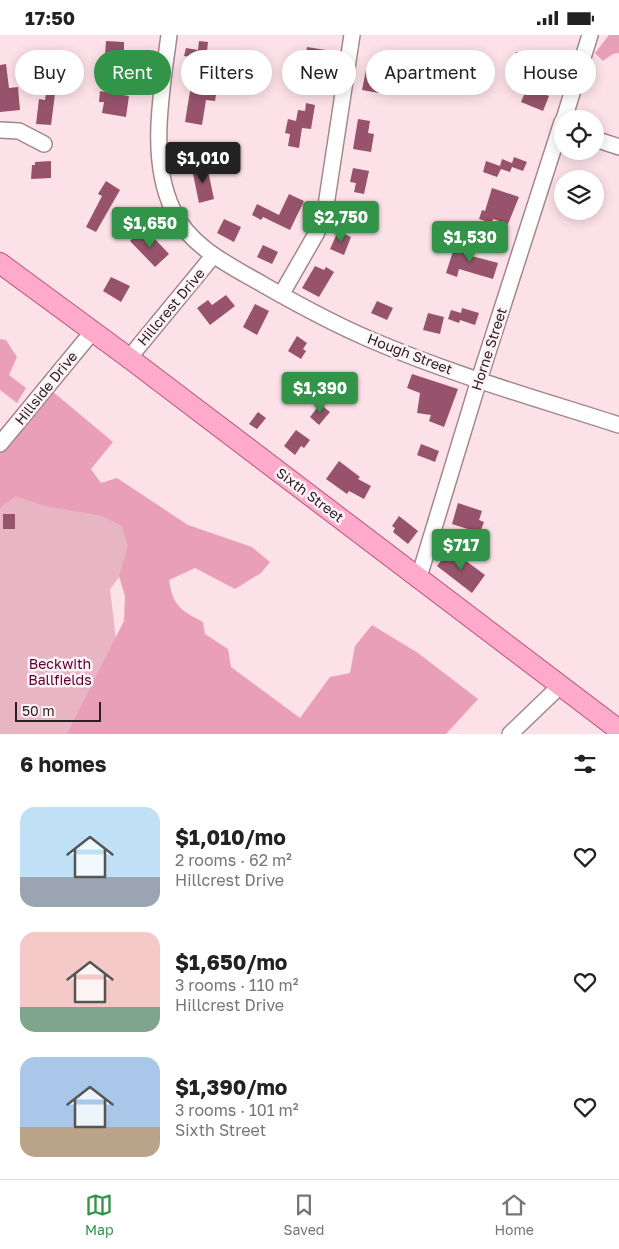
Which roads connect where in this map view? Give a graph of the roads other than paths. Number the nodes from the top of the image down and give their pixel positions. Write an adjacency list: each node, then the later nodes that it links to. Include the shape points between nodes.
1 (169, 35): 10 (street, Hillcrest Drive, via 159,139 164,181 173,212)
2 (352, 35): 12 (street, via 325,212)
3 (590, 35): 4 (street, Horne Street)
4 (566, 110)
5 (0, 131): 7 (street, via 19,131)
6 (604, 142): 8 (street)
7 (44, 144)
8 (619, 147)
9 (554, 149): 15 (street, Horne Street)
10 (213, 256): 12 (street, Hough Street); 14 (street, Hillcrest Drive)
11 (0, 263): 13 (main road, Sixth Street)
12 (281, 295): 15 (street, Hough Street, via 370,339)
13 (92, 331): 14 (main road, Sixth Street); 17 (street, Hillside Drive)
14 (129, 358): 18 (main road, Sixth Street)
15 (479, 380): 16 (street, Hough Street); 18 (street, Horne Street)
16 (619, 425)
17 (0, 444)
18 (419, 577): 19 (main road, Sixth Street)
19 (561, 685): 20 (main road, Sixth Street); 21 (street)
20 (619, 729)
21 (510, 734)

